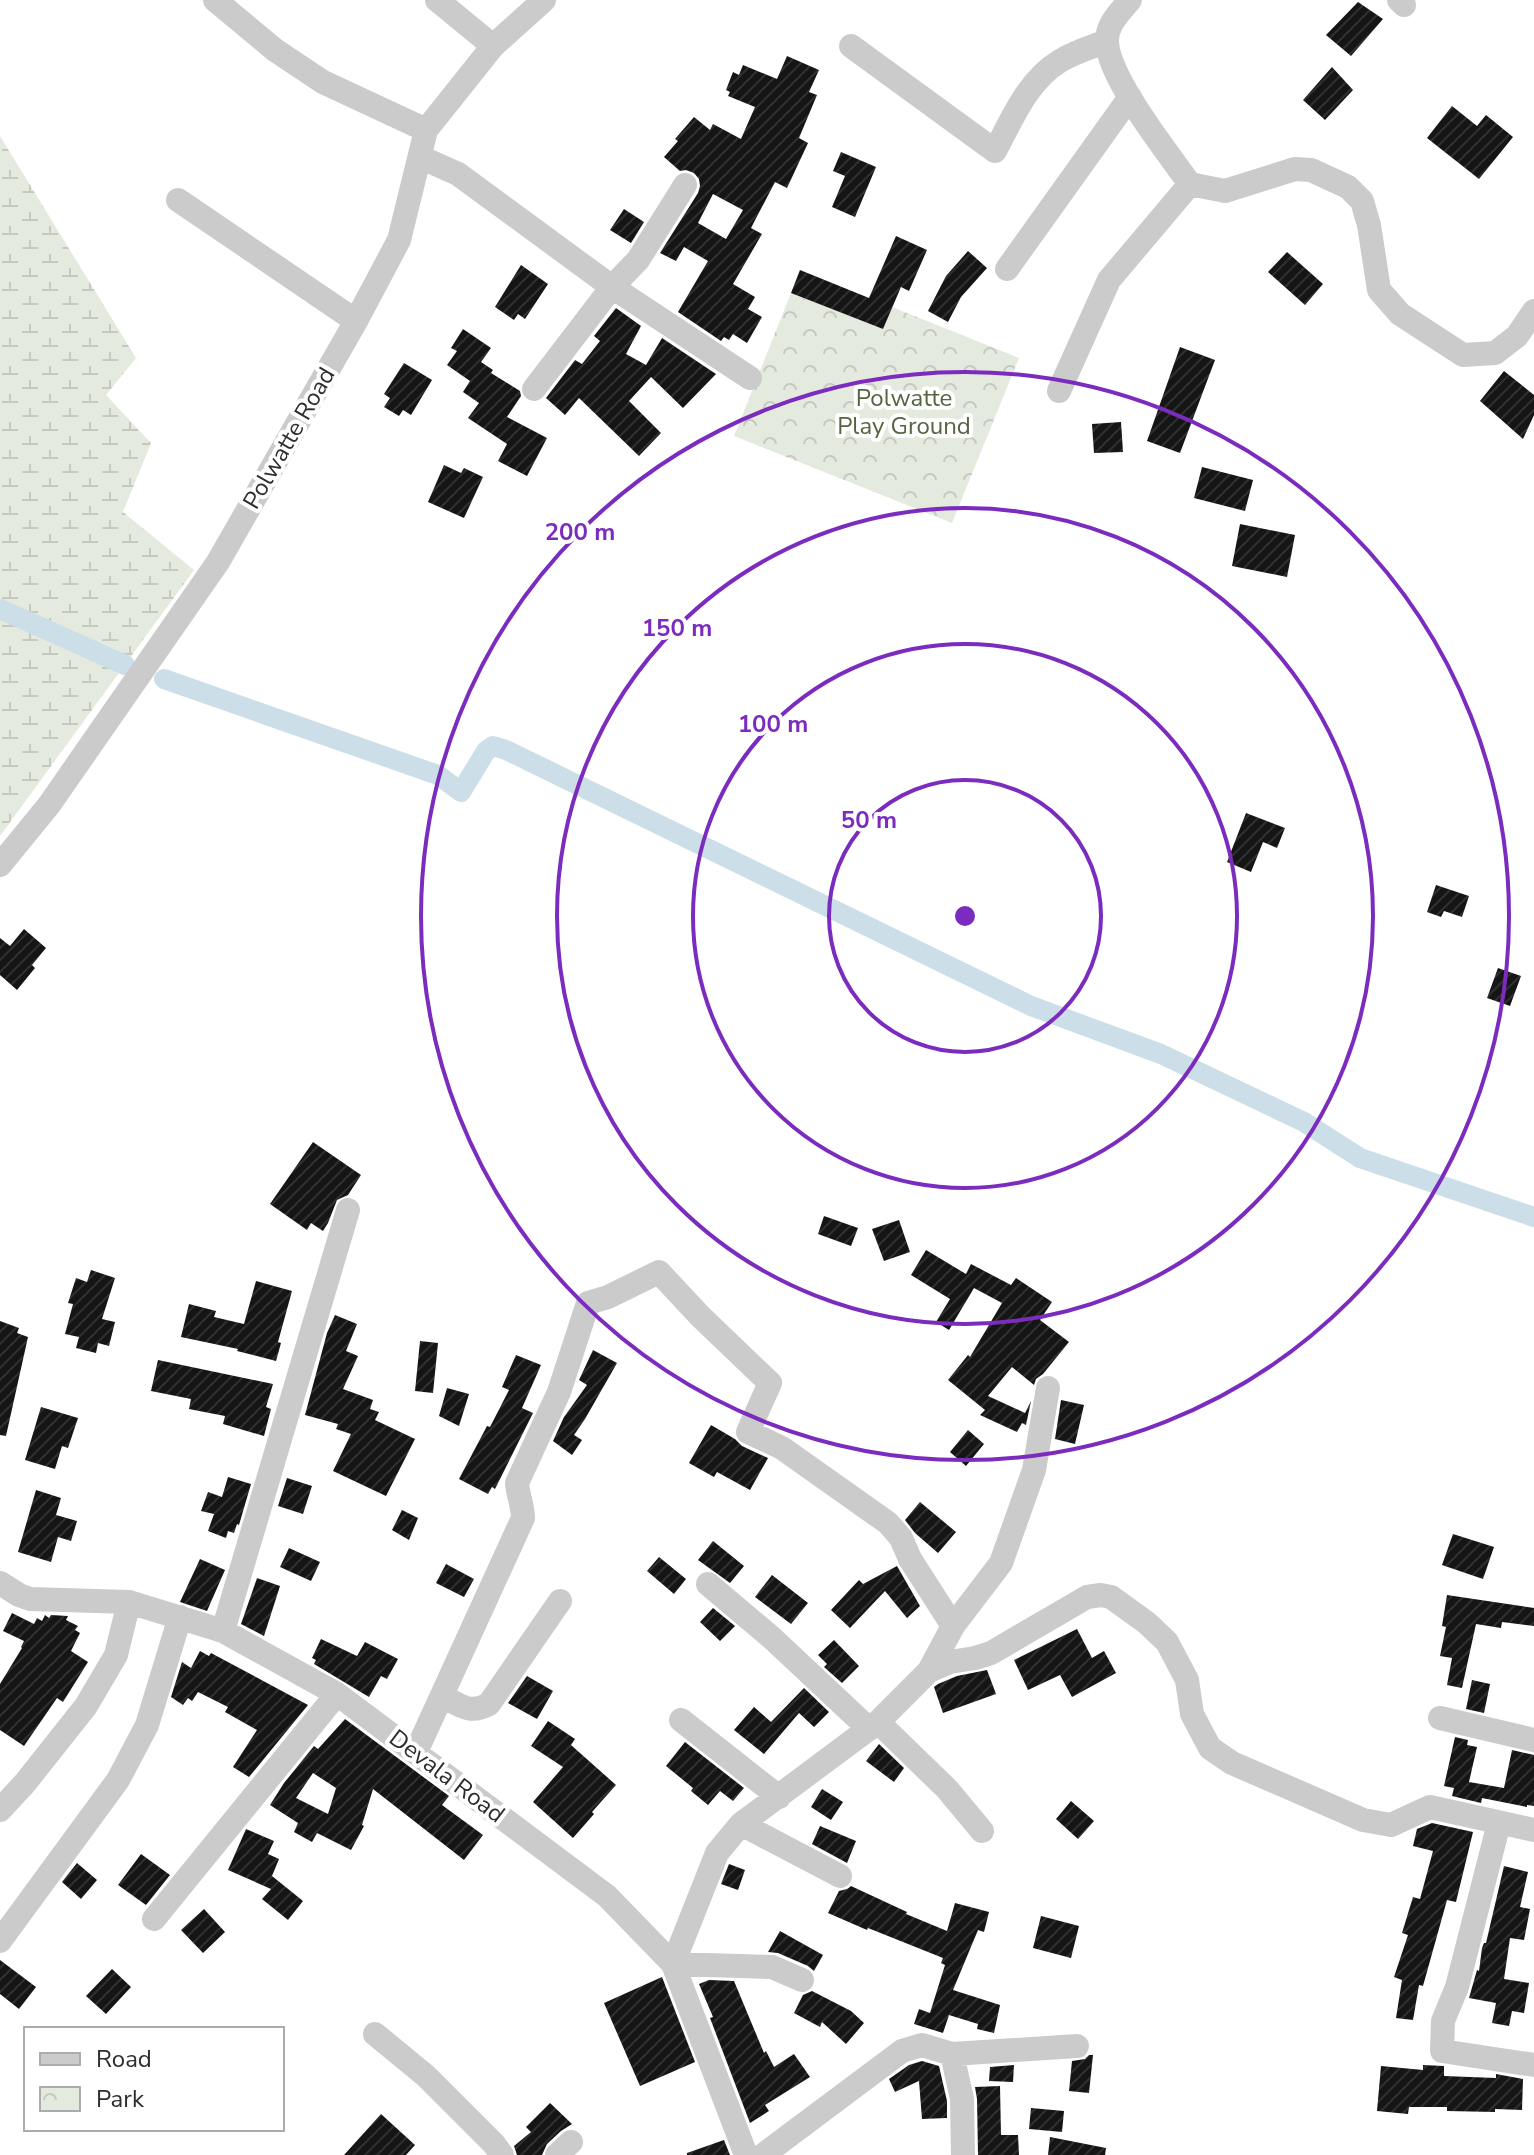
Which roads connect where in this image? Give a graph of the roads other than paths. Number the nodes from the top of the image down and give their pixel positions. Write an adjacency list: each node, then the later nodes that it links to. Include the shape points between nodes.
1 (215, 0): 9 (street, via 323,82)
2 (437, 0): 6 (street)
3 (544, 0): 6 (street, Polwatte Road)
4 (1130, 0): 5 (street, via 1111,22)
5 (1107, 41): 7 (street, via 1061,60 1037,80 995,151); 8 (street, via 1112,64)
6 (493, 46): 9 (street, Polwatte Road)
7 (851, 46)
8 (1130, 97): 11 (street); 14 (street)
9 (426, 130): 10 (street, Polwatte Road)
10 (420, 157): 15 (street, via 458,174); 17 (street, Polwatte Road, via 399,240)
11 (1190, 184): 16 (street, via 1225,191 1295,169 1311,170 1348,187 1362,201 1379,290 1400,314 1463,355 1495,353 1517,336); 20 (street, via 1109,280)
12 (685, 185): 15 (street, via 638,260)
13 (178, 200): 17 (street)
14 (1007, 269)
15 (612, 287): 18 (street); 19 (street)
16 (1534, 311)
17 (356, 321): 21 (street, Polwatte Road, via 218,562 49,805)
18 (750, 378)
19 (534, 389)
20 (1059, 391)
21 (0, 865)
22 (348, 1210): 30 (street)
23 (1048, 1388): 29 (street, via 1034,1470 1001,1563)
24 (0, 1583): 27 (street, Devala Road, via 30,1599)
25 (708, 1584): 36 (street)
26 (560, 1601): 33 (street, via 489,1704 468,1710)
27 (129, 1602): 28 (street, Devala Road); 40 (street, via 116,1655 86,1706)
28 (180, 1617): 30 (street, Devala Road); 47 (street, via 147,1725 118,1780)
29 (953, 1626): 31 (street); 33 (street, via 888,1523 782,1448 748,1432 770,1383 659,1272 588,1303 559,1392 517,1483 523,1518)
30 (223, 1631): 32 (street, Devala Road)
31 (929, 1671): 36 (street); 41 (street, via 991,1653 1087,1597 1111,1597 1167,1642 1187,1680 1192,1714 1210,1748 1232,1763 1363,1820 1391,1825 1430,1807)
32 (337, 1694): 38 (street, Devala Road); 46 (street)
33 (442, 1696): 38 (street)
34 (1440, 1718): 37 (street)
35 (681, 1720): 39 (street)
36 (873, 1726): 39 (street); 44 (street, via 947,1789)
37 (1534, 1740)
38 (416, 1752): 48 (street, Devala Road, via 607,1896)
39 (779, 1797): 42 (street)
40 (0, 1810)
41 (1499, 1823): 43 (street); 53 (street, via 1457,1987 1443,2021 1442,2051)
42 (741, 1824): 45 (street); 48 (street, via 717,1853)
43 (1534, 1830)
44 (982, 1831)
45 (840, 1876)
46 (154, 1919)
47 (0, 1941)
48 (673, 1964): 49 (street, via 772,1967); 55 (street, Devala Road)
49 (802, 1980)
50 (375, 2034): 54 (street, via 426,2076)
51 (1077, 2046): 52 (street)
52 (952, 2054): 56 (street, via 922,2045 902,2051); 57 (street, via 962,2099)
53 (1534, 2065)
54 (502, 2155)
55 (746, 2155)
56 (763, 2155)
57 (963, 2155)

